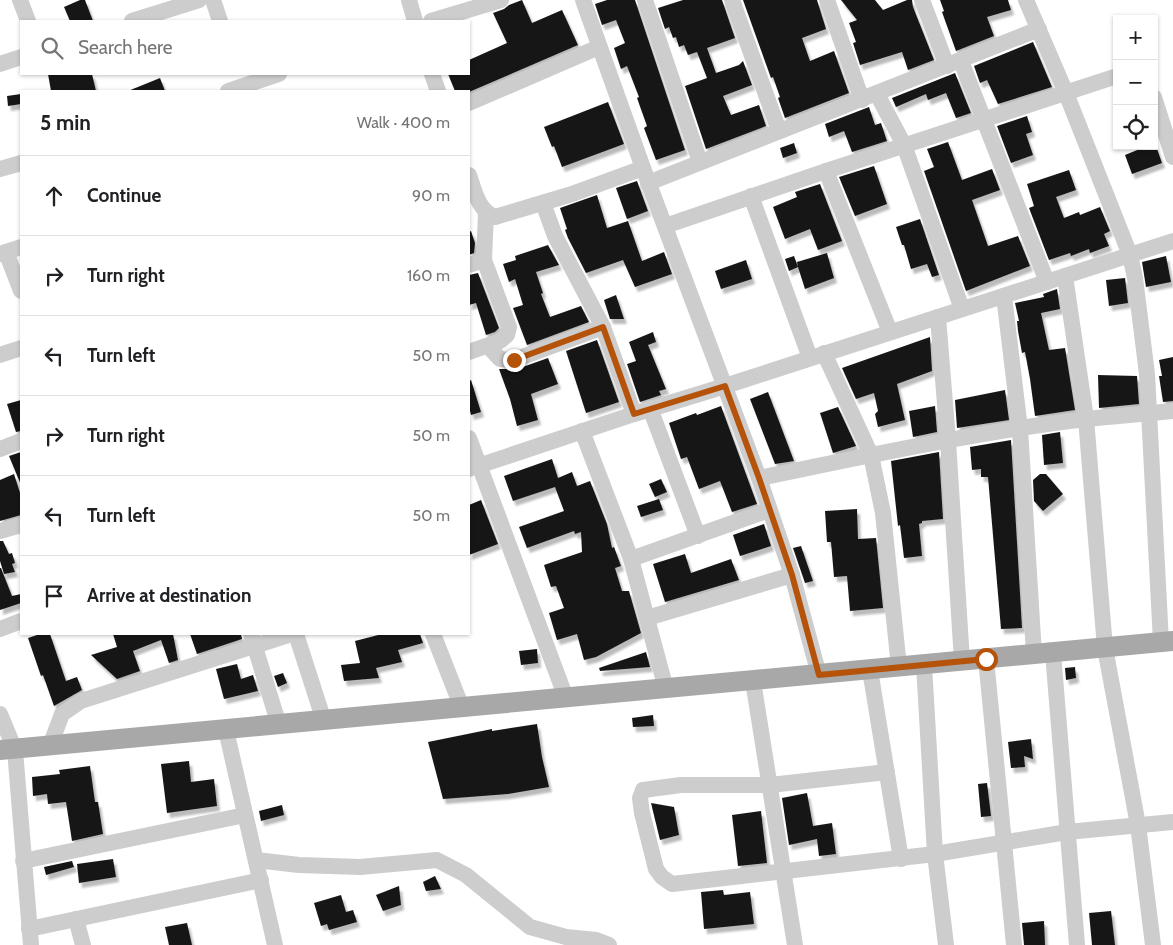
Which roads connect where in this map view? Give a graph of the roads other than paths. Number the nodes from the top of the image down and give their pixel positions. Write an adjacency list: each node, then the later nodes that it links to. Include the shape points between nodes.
1 (20, 0): 12 (street)
2 (199, 0): 13 (street)
3 (213, 0): 14 (street)
4 (409, 0): 15 (street)
5 (501, 0): 16 (street)
6 (645, 0): 36 (street)
7 (732, 0): 33 (street)
8 (827, 0): 29 (street)
9 (922, 0): 20 (street)
10 (1026, 0): 17 (street)
11 (588, 2): 18 (street)
12 (28, 20)
13 (135, 20)
14 (220, 20)
15 (415, 20)
16 (434, 20)
17 (1039, 29): 20 (street); 27 (street)
18 (599, 47): 30 (street); 40 (street)
19 (20, 57): 21 (street)
20 (954, 63): 28 (street); 32 (street)
21 (0, 64)
22 (276, 75): 25 (street)
23 (432, 75): 26 (street)
24 (1113, 77): 27 (street)
25 (238, 86)
26 (438, 90)
27 (1066, 93): 32 (street); 49 (street)
28 (877, 94): 29 (street); 34 (street)
29 (862, 100): 33 (street)
30 (470, 103)
31 (1157, 105): 35 (street)
32 (984, 119): 34 (street); 52 (street)
33 (779, 132): 36 (street)
34 (904, 145): 39 (street); 55 (street)
35 (1173, 157)
36 (700, 162): 40 (street)
37 (20, 163): 38 (street)
38 (0, 169)
39 (826, 171): 42 (street); 58 (street)
40 (646, 175): 43 (street); 45 (street)
41 (470, 178): 44 (street)
42 (751, 196): 45 (street); 63 (street)
43 (543, 203): 44 (street, via 495,217); 57 (street, via 555,236)
44 (486, 213): 50 (street)
45 (666, 226): 64 (street)
46 (1173, 240): 49 (street)
47 (20, 247): 48 (street)
48 (3, 253): 53 (street)
49 (1130, 255): 51 (street); 67 (street)
50 (477, 263): 59 (street, via 509,327 507,335)
51 (1065, 276): 52 (street); 69 (street)
52 (1047, 282): 54 (street)
53 (20, 289)
54 (1004, 296): 55 (street); 70 (street)
55 (962, 309): 56 (street)
56 (938, 317): 58 (street); 72 (street)
57 (603, 327): 59 (street, via 514,360 500,359); 68 (street)
58 (890, 332): 63 (street)
59 (488, 346): 61 (street)
60 (20, 348): 62 (street)
61 (470, 352)
62 (0, 355)
63 (817, 356): 64 (street); 76 (street)
64 (725, 386): 65 (street); 78 (street)
65 (650, 408): 68 (street); 82 (street)
66 (1173, 411): 67 (street)
67 (1150, 413): 69 (street); 92 (street)
68 (634, 414): 71 (street)
69 (1086, 419): 70 (street); 93 (street)
70 (1020, 429): 72 (street); 94 (street)
71 (582, 431): 77 (street); 83 (street)
72 (948, 441): 76 (street); 96 (street)
73 (20, 442): 75 (street)
74 (470, 444): 77 (street)
75 (0, 449)
76 (871, 455): 78 (street); 98 (street, via 883,513)
77 (474, 468): 103 (street)
78 (759, 478): 79 (street)
79 (769, 510): 82 (street); 84 (street)
80 (20, 525): 81 (street)
81 (0, 531)
82 (698, 536): 83 (street)
83 (630, 559): 85 (street)
84 (792, 575): 85 (street); 100 (street)
85 (646, 618): 102 (street)
86 (20, 621): 87 (street)
87 (0, 629)
88 (286, 635): 91 (street)
89 (296, 635): 106 (street)
90 (433, 635): 104 (street)
91 (253, 640): 107 (street); 109 (street, via 81,701 62,714)
92 (1167, 642): 93 (main road)
93 (1105, 648): 94 (main road); 115 (street)
94 (1044, 653): 95 (main road); 116 (street)
95 (986, 659): 96 (main road); 117 (street)
96 (962, 661): 97 (main road)
97 (924, 665): 98 (main road); 118 (street)
98 (899, 667): 99 (main road)
99 (870, 670): 100 (main road); 111 (street)
100 (819, 675): 101 (main road)
101 (753, 681): 102 (main road); 112 (street)
102 (666, 689): 103 (main road)
103 (566, 698): 104 (main road)
104 (462, 708): 106 (main road)
105 (0, 714): 110 (street)
106 (324, 721): 107 (main road)
107 (279, 725): 108 (main road)
108 (226, 730): 109 (main road); 113 (street)
109 (50, 746): 110 (main road)
110 (7, 750): 121 (street)
111 (887, 772): 112 (street); 119 (street)
112 (770, 785): 122 (street); 122 (street, via 681,785 643,790 640,798 656,868 672,884)
113 (246, 815): 120 (street); 121 (street)
114 (1173, 822): 115 (street)
115 (1138, 826): 116 (street); 133 (street)
116 (1067, 832): 117 (street); 132 (street)
117 (1003, 843): 118 (street); 131 (street)
118 (935, 854): 119 (street); 130 (street)
119 (901, 858): 122 (street)
120 (256, 860): 123 (street); 128 (street, via 360,867 437,860 466,875 530,928)
121 (23, 861): 125 (street)
122 (783, 873): 129 (street)
123 (261, 880): 124 (street); 127 (street)
124 (76, 919): 125 (street); 126 (street)
125 (30, 937)
126 (83, 945)
127 (275, 945)
128 (609, 945)
129 (795, 945)
130 (944, 945)
131 (1014, 945)
132 (1077, 945)
133 (1153, 945)

